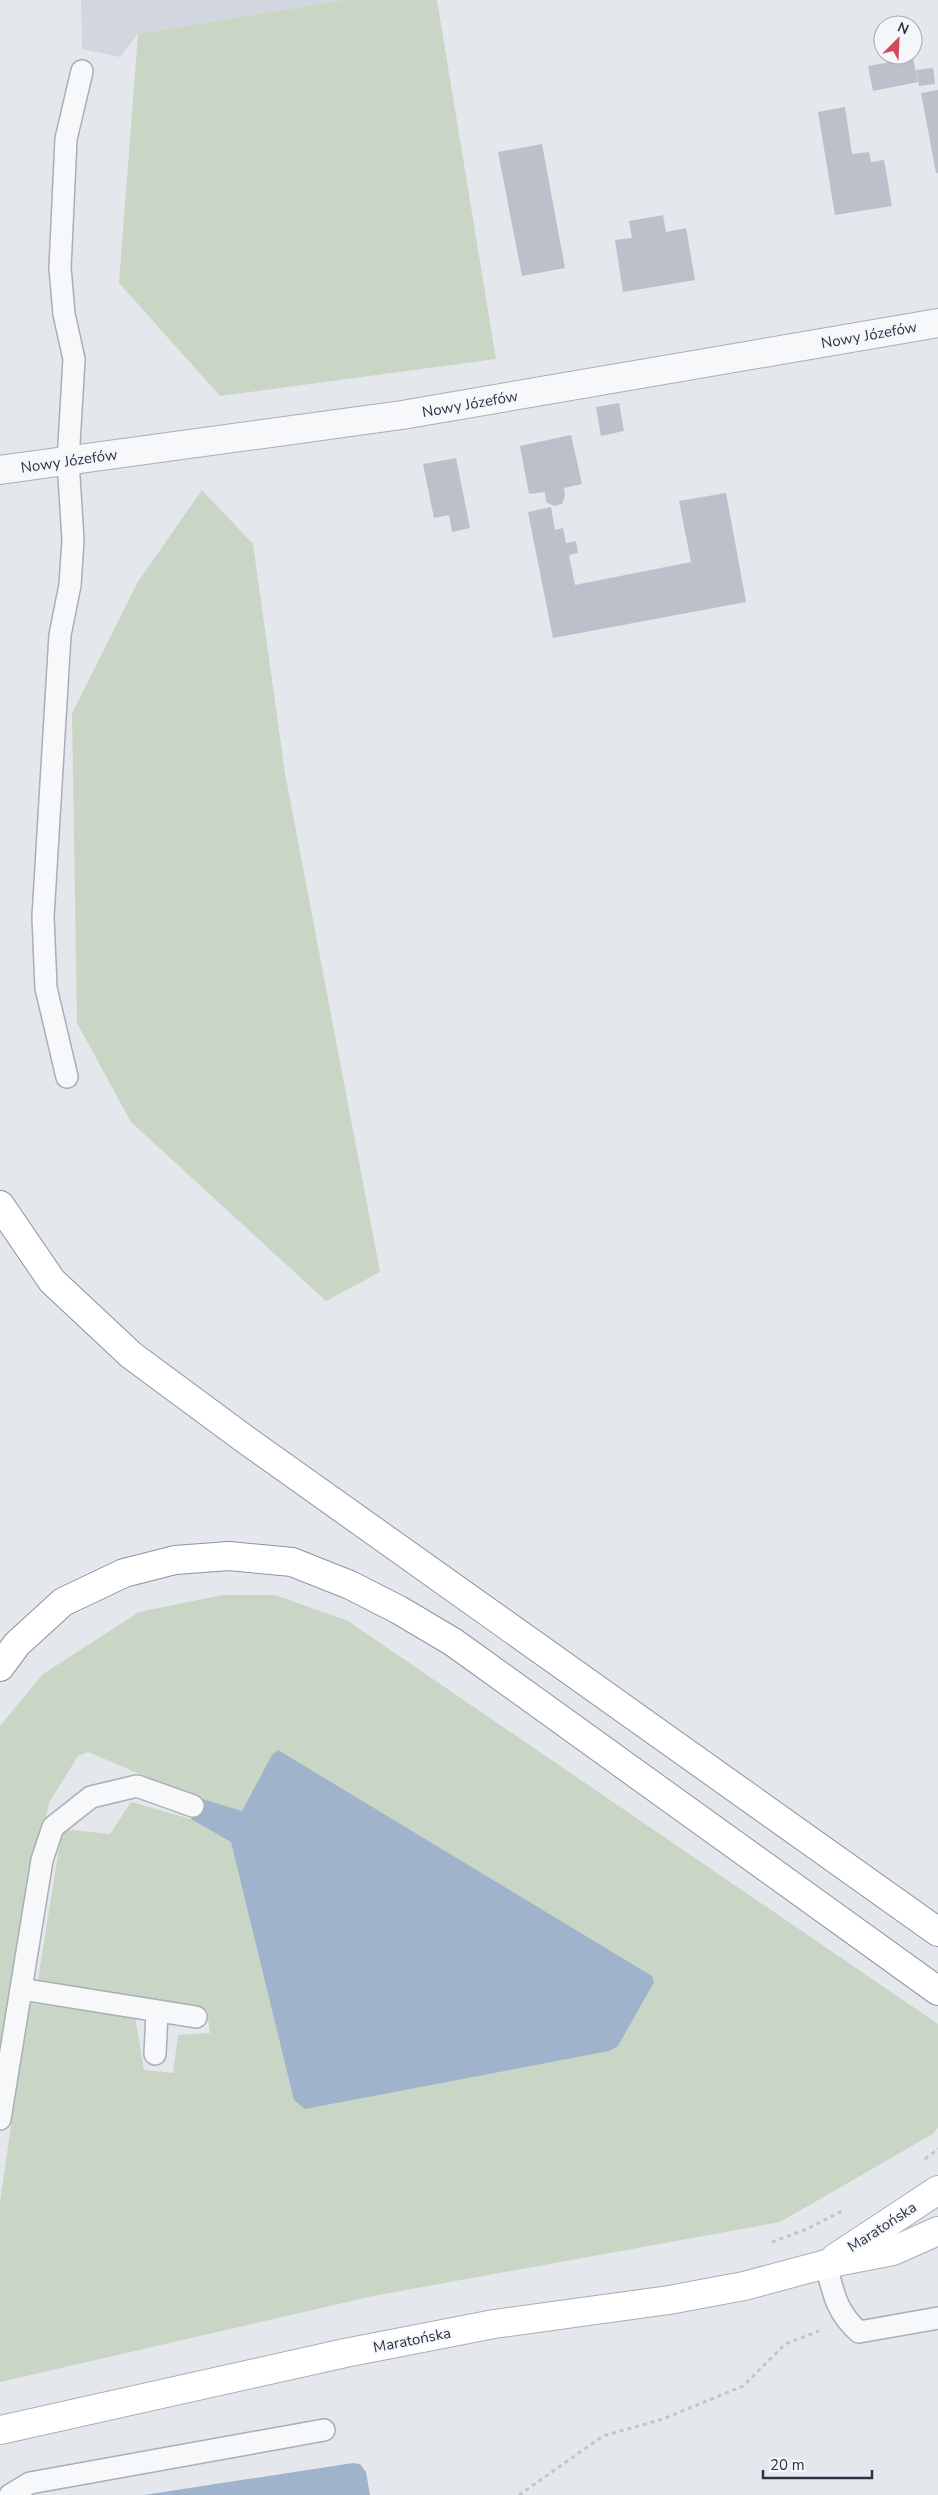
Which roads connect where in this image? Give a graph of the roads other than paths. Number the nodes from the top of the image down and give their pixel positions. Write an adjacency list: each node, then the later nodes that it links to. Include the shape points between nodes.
1 (82, 71): 3 (lane, via 66,139 60,268 64,314 74,358)
2 (938, 324): 3 (street, Nowy Józefów, via 402,415)
3 (68, 461): 4 (street, Nowy Józefów); 5 (lane, via 73,540 70,585 60,635 43,917 46,988)
4 (0, 470)
5 (67, 1077)
6 (0, 1205): 9 (main road, via 52,1281 131,1355)
7 (0, 1667): 11 (main road, via 17,1644 64,1602 124,1573 184,1559 229,1556 292,1562 374,1597 452,1642)
8 (194, 1806): 10 (lane, via 136,1786 91,1796 53,1827 42,1860)
9 (938, 1932)
10 (21, 1989): 12 (lane); 15 (lane)
11 (938, 1991)
12 (157, 2012): 13 (lane); 14 (lane)
13 (196, 2017)
14 (155, 2054)
15 (0, 2119)
16 (938, 2190): 18 (main road, Maratońska)
17 (938, 2231): 18 (main road, Maratońska, via 893,2251)
18 (826, 2264): 19 (lane, via 834,2298 845,2320 859,2332); 20 (main road, Maratońska, via 744,2286 494,2324 355,2351)
19 (938, 2318)
20 (0, 2430)
21 (324, 2430): 22 (lane, via 30,2483)
22 (10, 2495)

